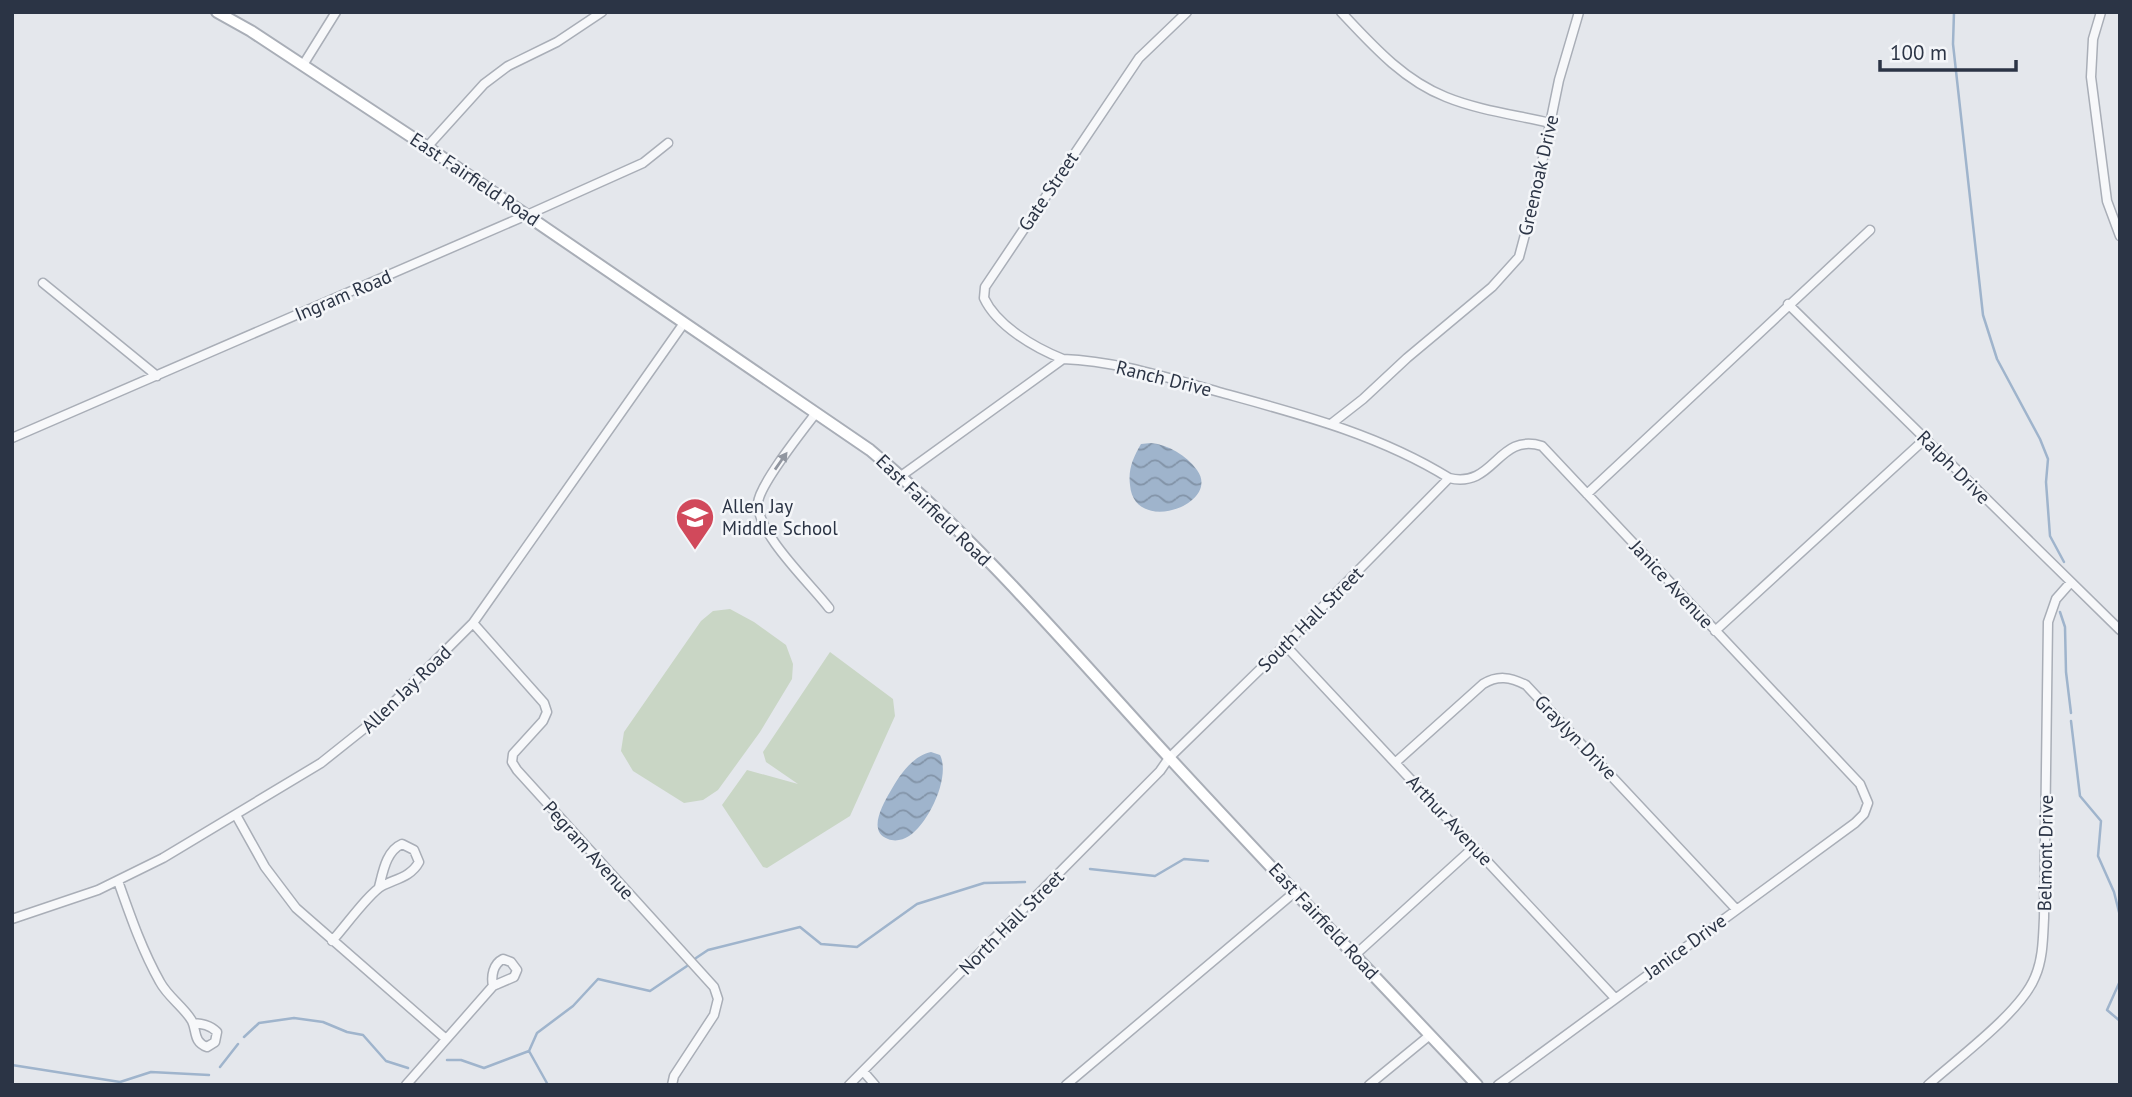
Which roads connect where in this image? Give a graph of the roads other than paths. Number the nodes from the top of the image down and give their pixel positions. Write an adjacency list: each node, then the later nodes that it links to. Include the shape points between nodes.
1 (217, 12): 8 (main road, East Fairfield Road)
2 (336, 12): 8 (street)
3 (602, 12): 11 (street, via 484,84)
4 (1186, 12): 18 (street, Gate Street, via 1139,58 985,287 984,298 997,316)
5 (1342, 12): 9 (street, via 1391,63 1426,87 1446,97)
6 (1579, 12): 9 (street, Greenoak Drive)
7 (2101, 12): 14 (street, via 2093,39 2091,77 2107,201)
8 (303, 65): 11 (main road, East Fairfield Road)
9 (1550, 123): 21 (street, Greenoak Drive, via 1518,257 1492,287)
10 (668, 143): 12 (street, Ingram Road, via 643,163)
11 (427, 146): 12 (main road, East Fairfield Road)
12 (527, 215): 17 (main road, East Fairfield Road); 19 (street, Ingram Road)
13 (1870, 230): 16 (street)
14 (2120, 236)
15 (43, 283): 19 (street)
16 (1788, 304): 23 (street, Ralph Drive); 26 (street)
17 (684, 323): 20 (main road, East Fairfield Road); 29 (street, Allen Jay Road)
18 (1063, 359): 21 (street, Ranch Drive, via 1130,367); 24 (street)
19 (157, 376): 22 (street, Ingram Road)
20 (816, 413): 24 (main road, East Fairfield Road); 28 (street, one-way to 20, via 762,523 758,501)
21 (1331, 424): 25 (street, Ranch Drive)
22 (12, 438)
23 (1925, 439): 27 (street, Ralph Drive); 31 (street)
24 (901, 476): 33 (main road, East Fairfield Road, via 999,572)
25 (1449, 478): 26 (street, Janice Avenue, via 1475,478 1517,444 1530,443 1542,446); 32 (street, South Hall Street)
26 (1587, 494): 31 (street, Janice Avenue)
27 (2071, 582): 30 (street, Ralph Drive); 59 (street, Belmont Drive, via 2056,599 2048,622 2044,918 2036,976 2011,1011)
28 (829, 608)
29 (472, 623): 36 (street, Allen Jay Road, via 362,732); 52 (street, Pegram Avenue, via 544,703 547,712 513,754 517,770 714,987 718,999 714,1015)
30 (2120, 630)
31 (1716, 631): 35 (street, Janice Avenue, via 1860,784)
32 (1285, 645): 33 (street, South Hall Street); 34 (street, Arthur Avenue)
33 (1170, 758): 40 (main road, East Fairfield Road); 50 (street, North Hall Street)
34 (1396, 762): 37 (street, Arthur Avenue); 41 (street, Graylyn Drive, via 1483,684 1499,678 1516,680)
35 (1868, 803): 41 (street, Janice Drive, via 1855,823)
36 (236, 815): 38 (street, Allen Jay Road); 43 (street, via 282,893)
37 (1474, 847): 44 (street); 46 (street, Arthur Avenue)
38 (118, 881): 42 (street, Allen Jay Road); 47 (street, via 161,984)
39 (379, 887): 39 (street, via 416,867 419,862 414,850 402,844 396,847); 43 (street)
40 (1296, 891): 44 (main road, East Fairfield Road); 55 (street)
41 (1736, 909): 46 (street, Janice Drive)
42 (12, 919)
43 (332, 941): 49 (street)
44 (1355, 955): 48 (main road, East Fairfield Road)
45 (493, 986): 49 (street)
46 (1614, 997): 58 (street, Janice Drive)
47 (193, 1023)
48 (1430, 1035): 56 (street); 57 (main road, East Fairfield Road)
49 (446, 1039): 51 (street)
50 (863, 1071): 53 (street, North Hall Street); 54 (street)
51 (406, 1085)
52 (672, 1085)
53 (849, 1085)
54 (875, 1085)
55 (1066, 1085)
56 (1369, 1085)
57 (1477, 1085)
58 (1498, 1085)
59 (1928, 1085)

